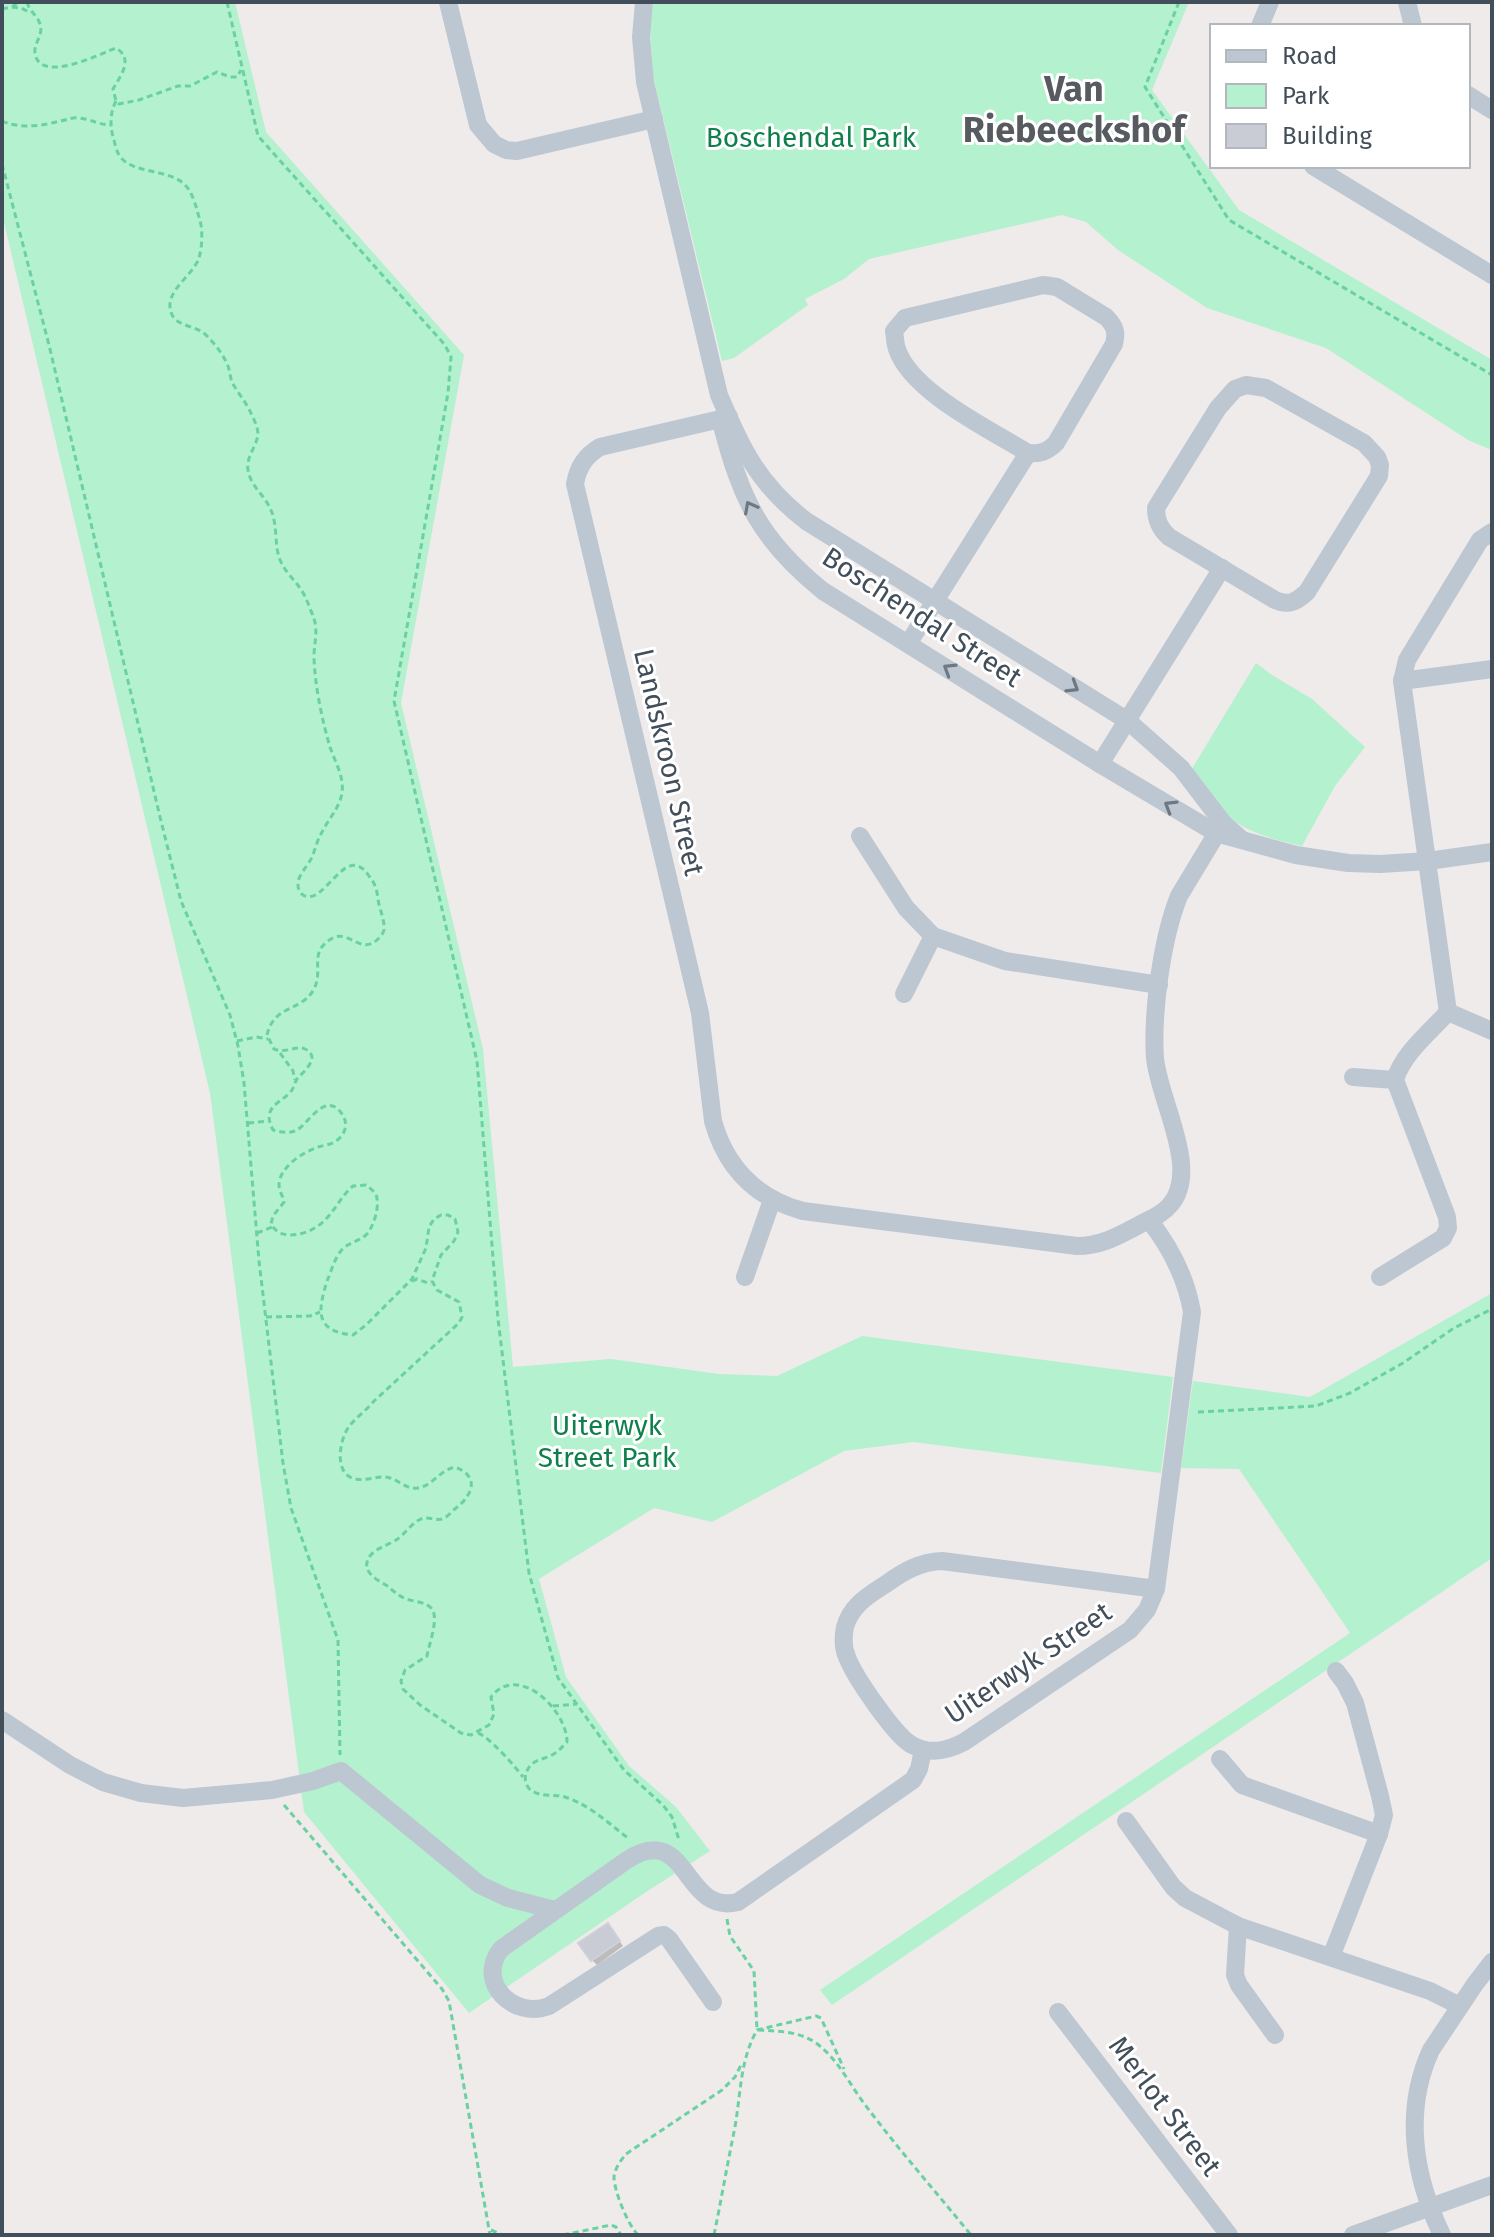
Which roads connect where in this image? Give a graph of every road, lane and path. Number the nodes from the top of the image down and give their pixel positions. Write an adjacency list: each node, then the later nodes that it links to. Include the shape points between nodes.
1 (19, 2): 9 (path)
2 (27, 2): 11 (path)
3 (227, 2): 14 (path)
4 (448, 2): 20 (street, via 478,125 494,144 517,151)
5 (644, 2): 20 (street, Boschendal Street, via 642,59)
6 (1179, 2): 26 (path, via 1145,87 1229,220)
7 (1270, 2): 12 (street)
8 (1407, 2): 13 (street)
9 (12, 7): 10 (path); 11 (path)
10 (2, 9)
11 (37, 17): 18 (path, via 41,35 34,49 42,65 66,66 116,48 122,52 126,64 113,89)
12 (1261, 24)
13 (1412, 24)
14 (241, 66): 15 (path); 16 (path)
15 (237, 77): 16 (path); 18 (path, via 217,72 190,86 124,104)
16 (248, 92): 68 (path, via 258,136 451,357 394,701 477,1061 498,1319 529,1573 558,1678)
17 (1470, 96): 19 (street)
18 (116, 101): 22 (path)
19 (1492, 110)
20 (654, 119): 27 (street, Boschendal Street)
21 (2, 121): 22 (path, via 22,126 75,117)
22 (111, 125): 46 (path, via 117,153 125,162 188,187 201,225 200,249 169,309 179,323 205,333 220,351 248,406 258,435 248,472 273,515 278,556 301,589 317,629 319,700 343,784 341,799 297,888 308,897 318,895 340,871 361,867 377,889 383,923 380,938 370,945 339,936 320,949 313,991 273,1019)
23 (2, 164): 47 (path, via 181,901)
24 (1316, 168): 25 (street)
25 (1492, 275)
26 (1492, 375)
27 (724, 418): 31 (street, Boschendal Street, via 748,459 789,508); 32 (street, Boschendal Street, one-way to 27, via 823,591 771,541 740,487); 54 (street, Landskroon Street, via 600,447 581,464 575,484 700,1013 717,1136 741,1176)
28 (1028, 453): 28 (street, via 938,398 918,379 896,348 894,331 900,321 1043,285 1057,287 1111,322 1114,344 1056,443 1038,454); 31 (street)
29 (1492, 532): 34 (street, via 1480,540 1407,660)
30 (1222, 568): 30 (street, via 1161,530 1156,508 1235,389 1266,388 1364,443 1377,457 1379,476 1299,599 1284,604); 35 (street)
31 (934, 601): 32 (street); 35 (street, Boschendal Street, one-way to 35)
32 (908, 644): 36 (street, Boschendal Street, one-way to 32)
33 (1492, 669): 34 (street)
34 (1402, 681): 40 (street)
35 (1128, 721): 36 (street); 37 (street, Boschendal Street, via 1181,768)
36 (1100, 764): 37 (street, Boschendal Street, one-way to 36)
37 (1219, 828): 40 (street, Boschendal Street, via 1296,855 1348,863); 42 (street, Landskroon Street, via 1174,908)
38 (860, 836): 41 (street, via 906,908)
39 (1492, 852): 40 (street, Boschendal Street)
40 (1428, 861): 44 (street)
41 (933, 936): 42 (street, via 1005,961); 43 (street)
42 (1159, 985): 55 (street, Landskroon Street, via 1156,1064 1183,1176 1171,1205)
43 (904, 994)
44 (1448, 1012): 45 (street); 50 (street, via 1414,1049)
45 (1492, 1031)
46 (268, 1039): 47 (path); 48 (path)
47 (237, 1041): 53 (path)
48 (277, 1051): 51 (path, via 293,1071); 51 (path, via 300,1048 310,1054 309,1068)
49 (1353, 1077): 50 (street)
50 (1395, 1080): 59 (street, via 1448,1228 1443,1238)
51 (295, 1084): 52 (path, via 274,1106)
52 (269, 1121): 53 (path); 56 (path, via 273,1130 294,1132 327,1107 336,1108 346,1126 337,1141 302,1154 283,1173 279,1181 284,1202)
53 (248, 1123): 57 (path)
54 (772, 1200): 55 (street, Landskroon Street, via 803,1211 1077,1246 1104,1243); 58 (street)
55 (1149, 1220): 65 (street, Uiterwyk Street, via 1177,1263 1192,1312)
56 (272, 1226): 57 (path); 63 (path, via 290,1235 311,1230 353,1186 374,1191 378,1199 370,1230 337,1256)
57 (257, 1233): 64 (path)
58 (745, 1277)
59 (1380, 1277)
60 (408, 1283): 61 (path, via 417,1279); 61 (path, via 426,1248 429,1227 434,1219 448,1215 455,1219 458,1232 441,1255); 63 (path, via 353,1335 328,1328)
61 (435, 1286): 71 (path, via 459,1302 459,1323 350,1425 341,1461 353,1478 385,1476 410,1488 427,1485 455,1467 471,1479 469,1495 447,1517 420,1519 371,1554 367,1567 378,1582 427,1605 434,1616 427,1656 405,1670 403,1689 461,1733)
62 (1492, 1309): 65 (path, via 1350,1393 1316,1406)
63 (320, 1312): 64 (path)
64 (266, 1317): 74 (path, via 291,1508 338,1640)
65 (1179, 1413): 66 (street, Uiterwyk Street)
66 (1156, 1589): 72 (street, Uiterwyk Street, via 1140,1619 1117,1639 964,1742 945,1750); 72 (street, Uiterwyk Street, via 934,1562 911,1568 864,1598 845,1625 846,1655 896,1732)
67 (1336, 1671): 78 (street, via 1355,1703 1380,1796 1384,1815)
68 (578, 1704): 69 (path); 80 (path, via 624,1770 672,1817)
69 (553, 1706): 71 (path, via 530,1689 506,1684 491,1697 493,1719); 75 (path, via 567,1742 535,1761)
70 (2, 1720): 76 (street, via 70,1765 127,1791 183,1798)
71 (475, 1733): 75 (path, via 498,1748)
72 (923, 1750): 81 (street, via 913,1780 738,1902)
73 (1220, 1759): 78 (street, via 1242,1785)
74 (341, 1771): 76 (street); 82 (street, via 480,1885)
75 (525, 1780): 79 (path, via 534,1792 586,1807)
76 (272, 1790): 95 (path, via 449,2001)
77 (1126, 1821): 83 (street, via 1173,1887)
78 (1379, 1834): 84 (street)
79 (646, 1850): 80 (street, via 667,1853); 82 (street)
80 (682, 1867): 81 (street, via 704,1896)
81 (725, 1904): 89 (path, via 730,1936 754,1971)
82 (555, 1910): 86 (street, via 495,1956 494,1980 509,2002 534,2010 549,2006 661,1935)
83 (1238, 1926): 84 (street); 90 (street, via 1235,1975)
84 (1331, 1957): 87 (street)
85 (1492, 1962): 87 (street)
86 (713, 2002)
87 (1460, 2006): 94 (street, via 1426,2062 1415,2112 1415,2149)
88 (1058, 2012): 102 (street, Merlot Street)
89 (757, 2030): 91 (path); 92 (path, via 787,2032 817,2043); 92 (path, via 821,2018)
90 (1275, 2035)
91 (745, 2055): 99 (path, via 722,2090 621,2160 616,2186 628,2223); 100 (path)
92 (847, 2076): 101 (path)
93 (1492, 2185): 94 (street)
94 (1431, 2206): 103 (street); 104 (street)
95 (491, 2232): 96 (path)
96 (503, 2235)
97 (563, 2235): 98 (path, via 611,2225)
98 (621, 2235)
99 (638, 2235)
100 (714, 2235)
101 (971, 2235)
102 (1229, 2235)
103 (1353, 2235)
104 (1442, 2235)

